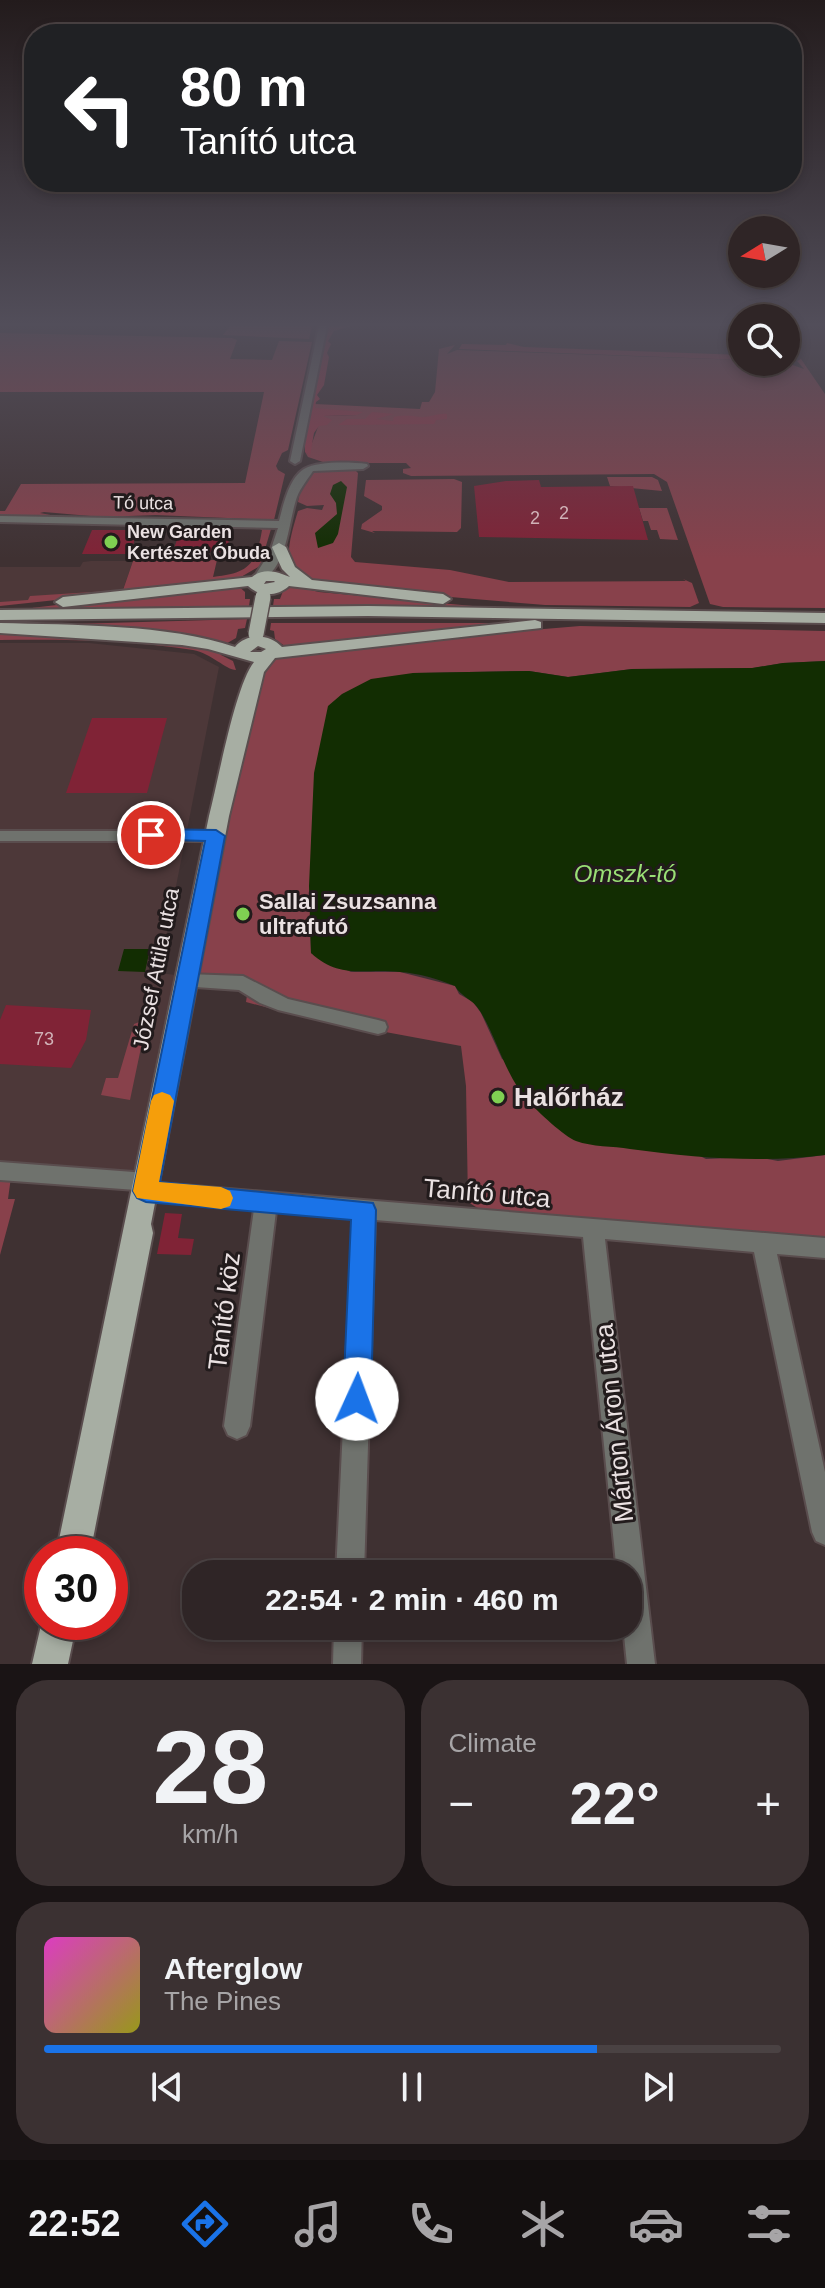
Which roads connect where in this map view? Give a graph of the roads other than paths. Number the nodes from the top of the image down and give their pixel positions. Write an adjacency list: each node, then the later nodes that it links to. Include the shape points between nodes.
1 (308, 404): 2 (street)
2 (300, 446): 3 (street); 4 (street)
3 (294, 466): 4 (street); 6 (street)
4 (312, 466): 5 (street); 6 (street)
5 (363, 466)
6 (293, 496): 8 (street)
7 (0, 519): 8 (street, Tó utca)
8 (285, 525): 9 (street)
9 (279, 547): 10 (street); 11 (main road, via 289,569 303,580)
10 (268, 586): 11 (main road); 12 (main road); 18 (main road, József Attila utca, bridge)
11 (332, 589): 15 (main road)
12 (0, 609)
13 (0, 615): 14 (main road)
14 (556, 615): 15 (main road); 17 (main road)
15 (606, 616): 16 (main road); 18 (main road, via 306,648)
16 (825, 618)
17 (0, 625): 18 (main road)
18 (258, 646): 20 (main road, József Attila utca)
19 (0, 836): 20 (street)
20 (216, 836): 21 (main road, József Attila utca)
21 (187, 981): 22 (street, via 243,983 285,1005); 24 (main road, József Attila utca)
22 (378, 1027)
23 (0, 1171): 24 (street, Tanító utca)
24 (145, 1193): 25 (street, Tanító utca); 32 (main road, József Attila utca)
25 (266, 1203): 26 (street, Tanító utca); 30 (street, Tanító köz)
26 (364, 1210): 27 (street, Tanító utca); 33 (street)
27 (593, 1229): 28 (street, Tanító utca); 38 (street, Márton Áron utca)
28 (763, 1242): 29 (street, Tanító utca); 31 (street)
29 (825, 1248)
30 (237, 1426)
31 (825, 1532)
32 (77, 1536)
33 (351, 1560)
34 (55, 1640): 36 (main road)
35 (348, 1640): 37 (street)
36 (50, 1664)
37 (347, 1664)
38 (641, 1664)

